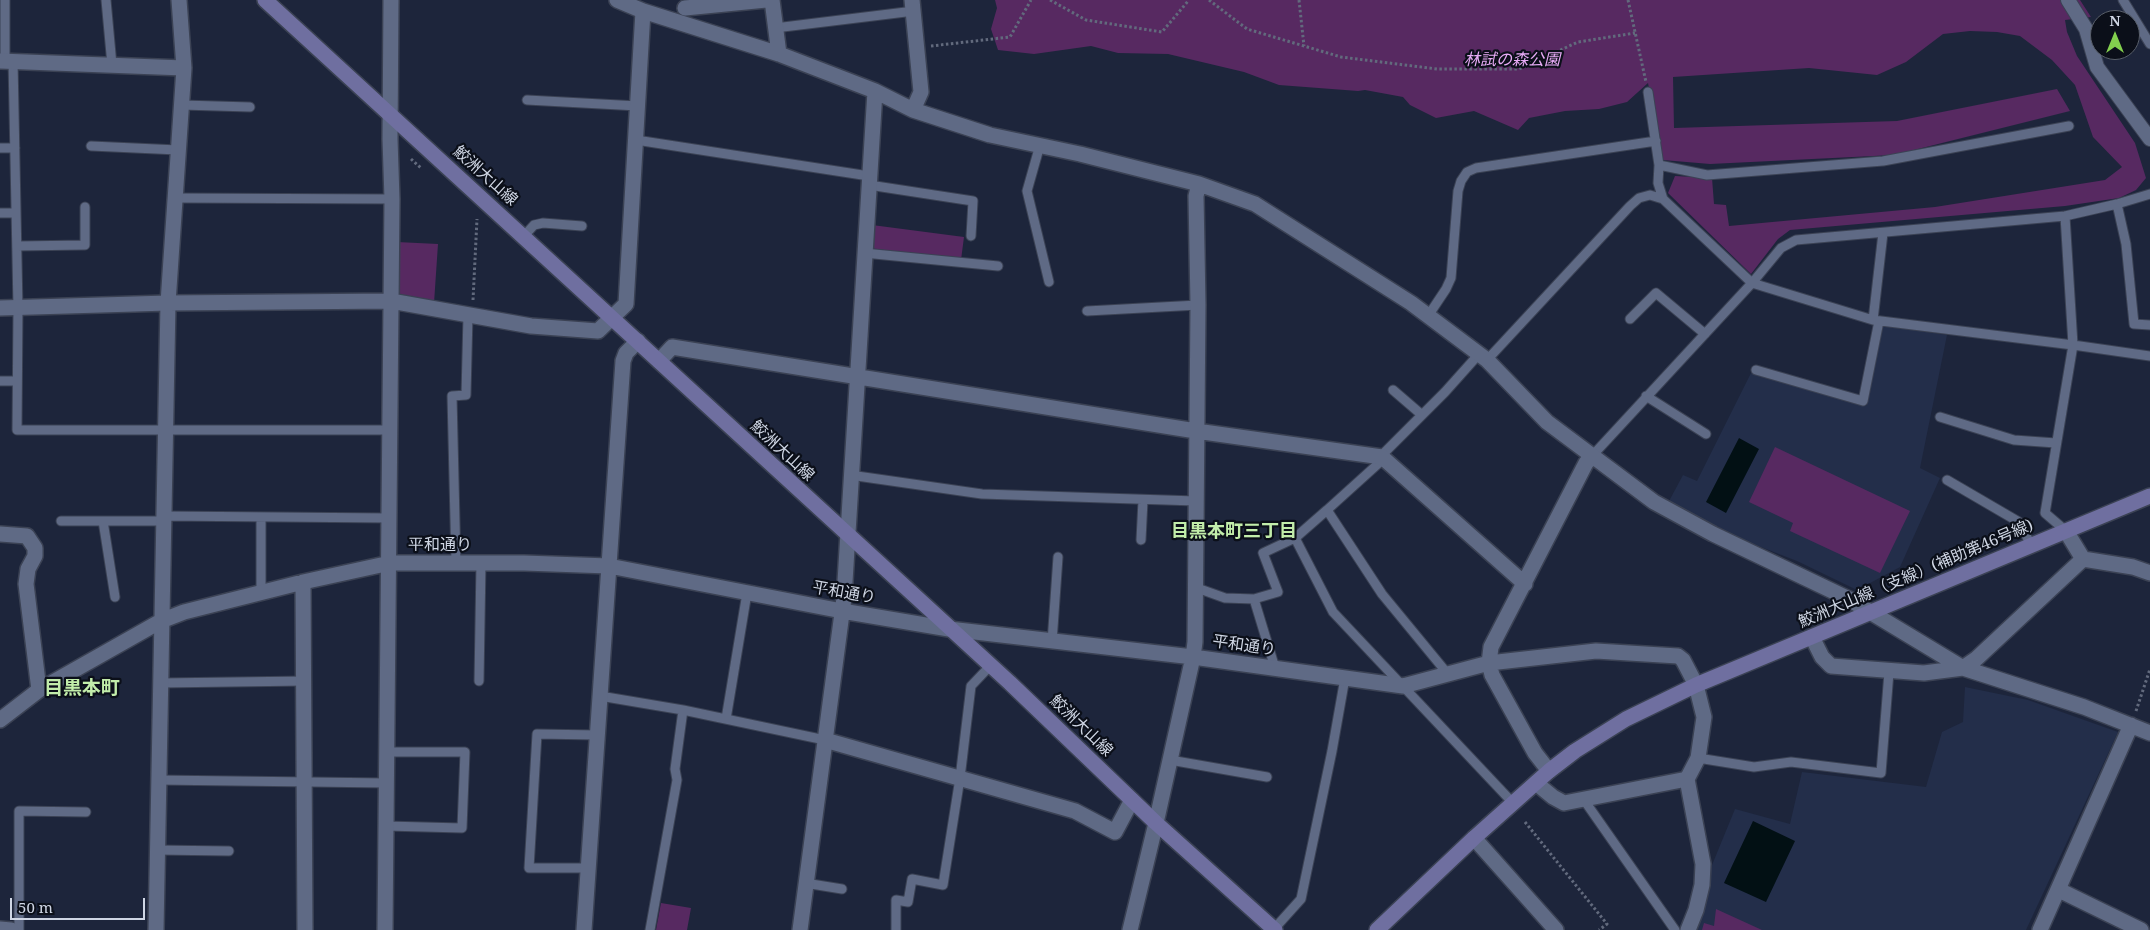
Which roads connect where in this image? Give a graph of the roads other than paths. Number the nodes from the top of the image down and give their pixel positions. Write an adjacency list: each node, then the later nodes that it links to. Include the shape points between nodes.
1 (5, 0): 18 (lane)
2 (106, 0): 19 (lane)
3 (179, 0): 20 (street)
4 (265, 0): 28 (main road, 鮫洲大山線)
5 (391, 0): 28 (street)
6 (617, 0): 13 (street)
7 (766, 0): 11 (street)
8 (772, 0): 15 (street)
9 (2068, 0): 30 (street, via 2086,28 2097,67)
10 (2123, 0): 16 (lane)
11 (685, 4): 14 (street)
12 (913, 6): 15 (lane); 27 (street, via 920,92)
13 (643, 10): 14 (street); 25 (street)
14 (687, 25): 17 (street)
15 (775, 28): 17 (street)
16 (2150, 44)
17 (779, 54): 21 (street)
18 (6, 61): 19 (street); 36 (lane)
19 (112, 65): 20 (street)
20 (184, 68): 24 (street)
21 (874, 92): 27 (street); 39 (street)
22 (1648, 92): 32 (lane)
23 (527, 100): 25 (lane)
24 (182, 105): 26 (lane); 37 (street)
25 (638, 106): 31 (street)
26 (250, 107)
27 (913, 110): 34 (street, via 990,135)
28 (390, 113): 44 (street); 52 (main road, 鮫洲大山線)
29 (2069, 126): 38 (lane, via 1883,161 1707,174)
30 (2150, 139)
31 (636, 140): 39 (lane); 67 (street, via 626,304)
32 (1656, 141): 38 (lane); 66 (lane, via 1467,172 1458,191 1451,278)
33 (91, 146): 37 (lane)
34 (1040, 146): 40 (street); 57 (lane, via 1028,191)
35 (0, 148): 36 (lane)
36 (15, 148): 48 (lane)
37 (178, 150): 42 (street)
38 (1659, 165): 43 (lane, via 1658,183)
39 (869, 181): 53 (lane, via 973,201); 55 (street)
40 (1199, 184): 61 (street, via 1196,196); 66 (street, via 1255,204)
41 (2150, 194): 45 (lane)
42 (175, 198): 44 (lane); 60 (street)
43 (1663, 198): 58 (lane); 75 (lane, via 1650,195 1639,198)
44 (392, 199): 59 (street)
45 (2117, 204): 49 (lane); 70 (lane, via 2126,244 2134,324)
46 (85, 208): 54 (lane, via 85,245)
47 (0, 213): 48 (lane)
48 (16, 213): 54 (lane)
49 (2065, 216): 51 (lane); 73 (lane)
50 (582, 226): 52 (lane, via 543,223 534,226)
51 (1883, 233): 58 (lane, via 1796,240 1781,248); 69 (lane)
52 (524, 236): 67 (main road, 鮫洲大山線)
53 (971, 236)
54 (17, 246): 63 (lane)
55 (864, 253): 56 (lane); 78 (street)
56 (998, 266)
57 (1049, 282)
58 (1752, 283): 69 (lane); 71 (lane)
59 (391, 301): 60 (street); 65 (street); 86 (street)
60 (168, 303): 63 (street); 85 (street)
61 (1198, 305): 64 (lane); 87 (street)
62 (0, 308): 63 (street)
63 (18, 308): 80 (lane)
64 (1087, 311)
65 (469, 315): 67 (street, via 531,326 598,331); 112 (lane, via 466,396 452,396)
66 (1428, 316): 75 (street)
67 (613, 317): 72 (main road, 鮫洲大山線)
68 (1630, 319): 71 (lane, via 1656,293)
69 (1876, 321): 73 (lane); 77 (lane, via 1863,401)
70 (2150, 325)
71 (1705, 334): 82 (lane)
72 (638, 341): 76 (main road, 鮫洲大山線); 114 (street, via 623,361)
73 (2072, 345): 74 (lane); 89 (lane)
74 (2150, 356)
75 (1483, 357): 83 (lane); 90 (street, via 1547,422)
76 (659, 361): 78 (street, via 672,347); 105 (main road, 鮫洲大山線)
77 (1756, 370)
78 (858, 376): 87 (street); 92 (street)
79 (0, 381): 80 (lane)
80 (17, 381): 85 (lane, via 17,430)
81 (1393, 390): 83 (lane)
82 (1646, 396): 88 (lane); 90 (lane)
83 (1422, 415): 91 (lane)
84 (1940, 417): 89 (lane, via 2014,440)
85 (166, 429): 86 (lane); 99 (street)
86 (389, 430): 100 (street)
87 (1196, 431): 91 (street); 96 (street)
88 (1706, 434)
89 (2056, 443): 103 (lane, via 2045,513)
90 (1592, 456): 117 (street); 124 (street, via 1654,502)
91 (1382, 457): 97 (lane); 117 (street)
92 (850, 476): 95 (lane, via 982,494); 105 (street)
93 (1947, 480): 108 (lane, via 2019,522)
94 (2150, 496): 103 (main road, 鮫洲大山線（支線）(補助第46号線))
95 (1144, 500): 96 (lane); 107 (lane)
96 (1196, 501): 118 (street)
97 (1327, 510): 106 (lane); 135 (lane, via 1382,594)
98 (261, 517): 99 (lane); 100 (lane); 120 (lane)
99 (163, 518): 102 (lane); 125 (street)
100 (389, 518): 111 (street)
101 (62, 521): 102 (lane)
102 (103, 521): 121 (lane)
103 (2066, 531): 108 (main road, 鮫洲大山線（支線）(補助第46号線)); 110 (street)
104 (0, 534): 142 (street, via 27,536 35,548 26,584)
105 (847, 534): 123 (street); 126 (main road, 鮫洲大山線)
106 (1295, 538): 122 (lane, via 1263,552 1278,592); 141 (lane, via 1333,612)
107 (1140, 540)
108 (2031, 545): 124 (main road, 鮫洲大山線（支線）(補助第46号線))
109 (1058, 557): 128 (lane)
110 (2083, 558): 115 (street); 133 (street)
111 (390, 563): 112 (street, 平和通り); 116 (street, 平和通り); 151 (street)
112 (456, 563): 113 (street, 平和通り)
113 (482, 563): 114 (street, 平和通り); 138 (lane)
114 (609, 566): 119 (street, 平和通り); 143 (street)
115 (2150, 573)
116 (303, 582): 120 (street, 平和通り); 137 (street)
117 (1525, 584): 130 (street, via 1490,647)
118 (1197, 588): 122 (lane, via 1224,598); 129 (street)
119 (747, 593): 123 (street, 平和通り); 145 (lane)
120 (261, 594): 125 (street, 平和通り, via 184,612)
121 (115, 598)
122 (1254, 599): 132 (lane)
123 (842, 611): 126 (street, 平和通り); 150 (street)
124 (1872, 612): 127 (main road, 鮫洲大山線（支線）(補助第46号線)); 133 (street)
125 (161, 621): 139 (street); 142 (street, 平和通り)
126 (949, 629): 128 (street, 平和通り); 131 (main road, 鮫洲大山線)
127 (1812, 637): 134 (street, via 1822,657 1831,666); 140 (main road, 鮫洲大山線（支線）(補助第46号線))
128 (1052, 642): 129 (street, 平和通り)
129 (1193, 657): 132 (street, 平和通り); 153 (street)
130 (1489, 662): 135 (street, 平和通り); 140 (street, 平和通り, via 1596,651 1665,654 1683,660); 154 (street, via 1492,675 1535,753)
131 (991, 665): 156 (lane, via 971,686); 162 (main road, 鮫洲大山線)
132 (1275, 668): 136 (street, 平和通り)
133 (1963, 668): 134 (street, via 1924,673); 147 (street)
134 (1889, 672): 152 (lane, via 1881,773 1791,762 1754,767)
135 (1447, 673): 141 (street, 平和通り)
136 (1345, 678): 141 (street, 平和通り); 186 (lane, via 1301,899)
137 (304, 681): 139 (lane); 159 (street)
138 (479, 681)
139 (160, 683): 158 (street)
140 (1696, 685): 152 (street, 平和通り, via 1704,717); 154 (main road, 鮫洲大山線（支線）(補助第46号線), via 1626,719)
141 (1403, 686): 164 (lane)
142 (39, 690): 146 (street, 平和通り)
143 (600, 696): 144 (lane); 149 (street)
144 (683, 710): 145 (lane); 182 (lane, via 676,780)
145 (726, 719): 150 (lane)
146 (0, 720)
147 (2131, 725): 148 (street); 174 (street)
148 (2150, 733)
149 (597, 735): 171 (street); 171 (lane, via 537,734 529,868)
150 (825, 740): 156 (street); 172 (street)
151 (387, 752): 160 (street); 167 (lane, via 465,752 462,828)
152 (1698, 758): 157 (street)
153 (1170, 760): 155 (lane); 166 (street)
154 (1549, 771): 161 (main road, 鮫洲大山線（支線）(補助第46号線))
155 (1267, 777)
156 (960, 778): 162 (street, via 1075,811 1115,832); 184 (lane, via 942,885 912,879 908,902 896,900)
157 (1687, 778): 163 (street); 190 (street, via 1703,864 1702,885)
158 (158, 780): 159 (lane); 169 (street)
159 (306, 782): 160 (lane); 179 (street)
160 (387, 783): 167 (street)
161 (1536, 783): 163 (street, via 1564,803); 164 (main road, 鮫洲大山線（支線）(補助第46号線))
162 (1132, 800): 166 (main road, 鮫洲大山線)
163 (1584, 800): 189 (lane)
164 (1513, 803): 168 (main road, 鮫洲大山線（支線）(補助第46号線))
165 (86, 812): 177 (lane, via 19,811)
166 (1156, 823): 185 (street); 186 (main road, 鮫洲大山線)
167 (386, 826): 180 (street)
168 (1474, 838): 187 (main road, 鮫洲大山線（支線）(補助第46号線)); 188 (street)
169 (157, 850): 170 (lane); 178 (street)
170 (229, 851)
171 (588, 868): 181 (street)
172 (805, 884): 173 (lane); 183 (street)
173 (842, 889)
174 (2059, 890): 191 (street); 192 (street)
175 (0, 929): 176 (street)
176 (11, 930)
177 (19, 930)
178 (156, 930)
179 (305, 930)
180 (385, 930)
181 (584, 930)
182 (650, 930)
183 (800, 930)
184 (896, 930)
185 (1130, 930)
186 (1274, 930)
187 (1377, 930)
188 (1556, 930)
189 (1675, 930)
190 (1688, 930)
191 (2040, 930)
192 (2141, 930)

